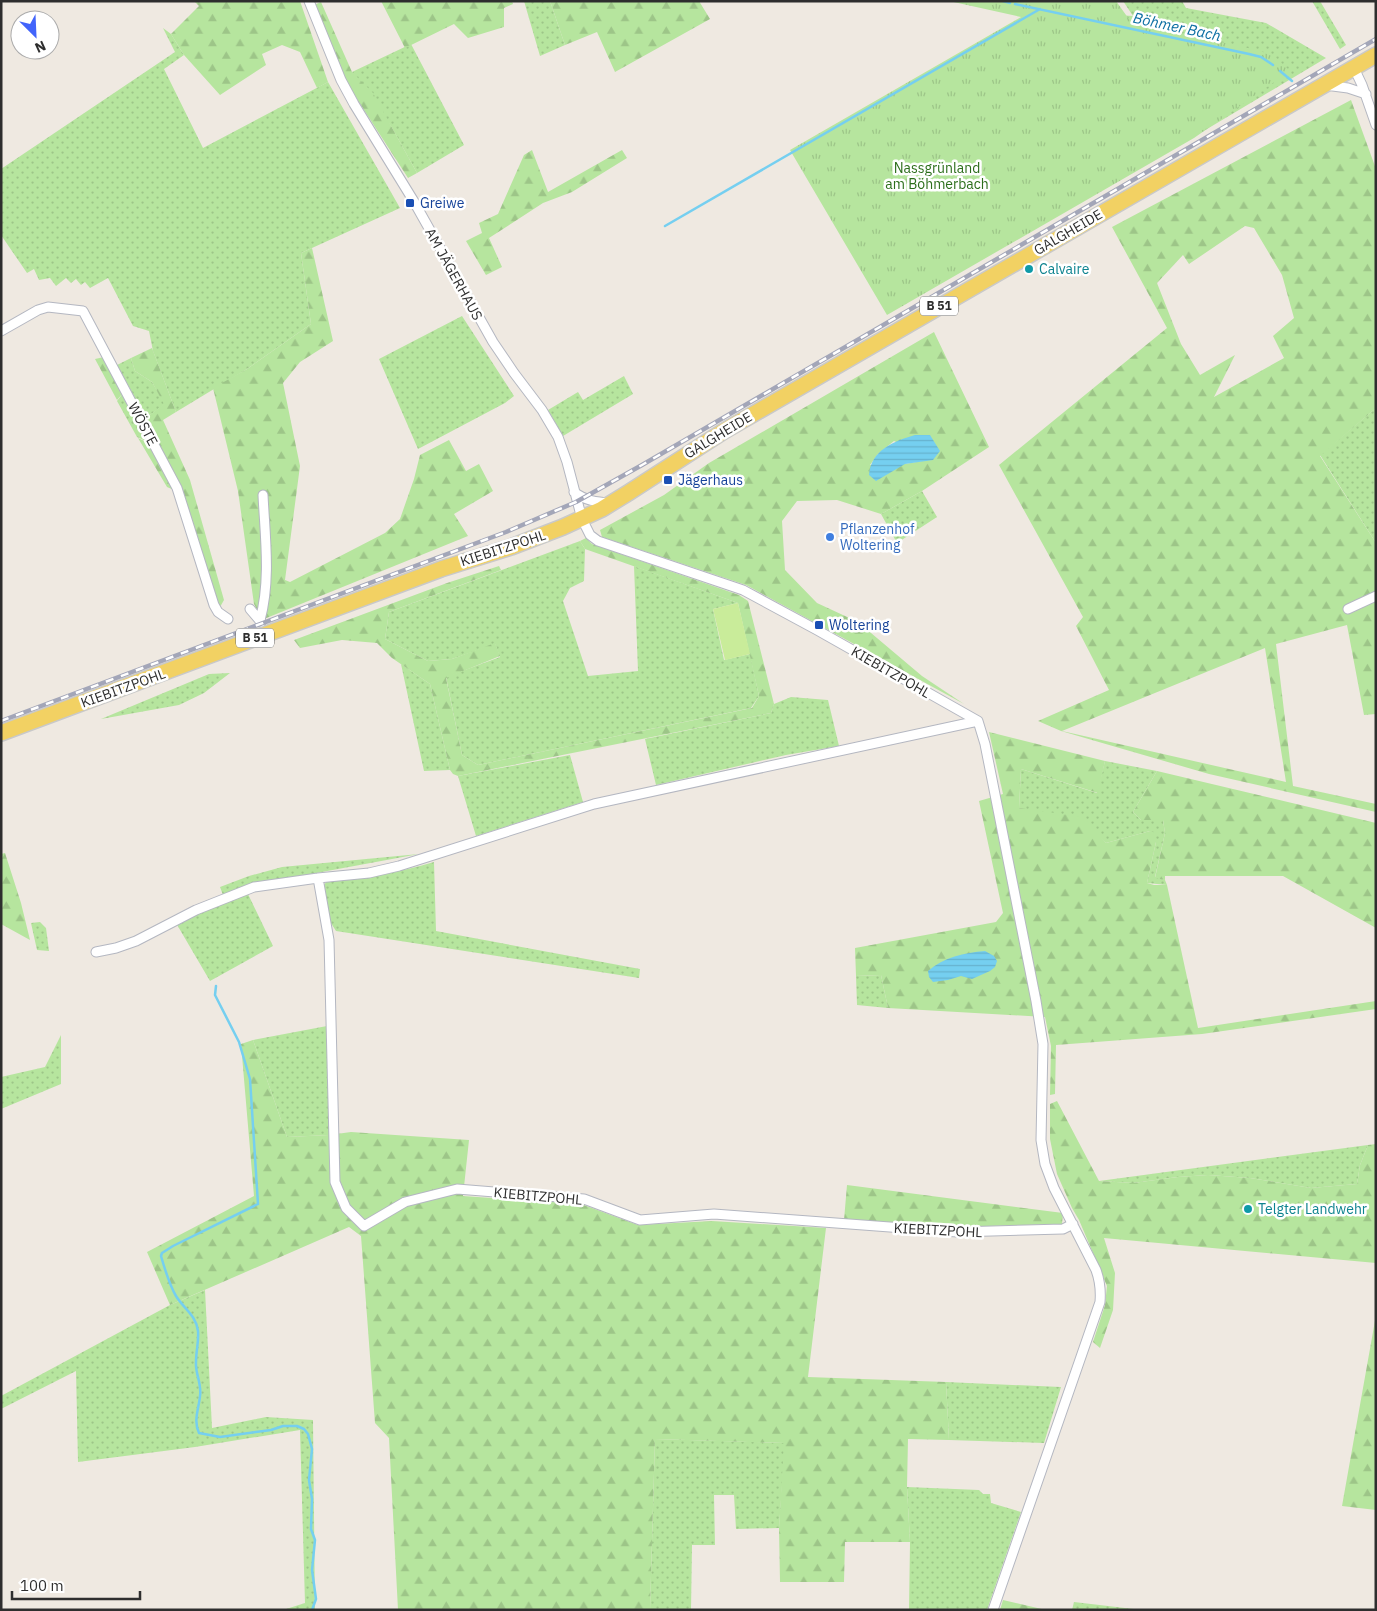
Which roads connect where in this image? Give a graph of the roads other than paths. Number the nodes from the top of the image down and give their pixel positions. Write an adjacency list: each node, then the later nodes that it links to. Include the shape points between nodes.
1 (309, 1): 8 (street, AM JÄGERHAUS, via 354,104 413,200 492,342 558,437)
2 (1376, 55): 3 (main road, GALGHEIDE / B 51)
3 (1354, 68): 4 (main road, GALGHEIDE / B 51); 5 (street)
4 (1324, 85): 5 (street); 10 (main road, GALGHEIDE / B 51, via 724,431)
5 (1366, 94): 6 (street)
6 (1376, 125)
7 (1, 331): 15 (street, WÖSTE, via 43,308 83,311 177,488 214,605)
8 (574, 492): 10 (street, via 593,501); 11 (street, AM JÄGERHAUS)
9 (263, 495): 16 (street, via 265,601)
10 (612, 503): 11 (main road, GALGHEIDE / B 51)
11 (582, 519): 17 (main road, KIEBITZPOHL / B 51); 18 (street, KIEBITZPOHL, via 590,535 598,541 743,590)
12 (1376, 596): 14 (street)
13 (250, 608): 16 (street)
14 (1348, 609)
15 (228, 619)
16 (260, 620): 17 (street)
17 (267, 634): 19 (main road, KIEBITZPOHL / B 51)
18 (978, 721): 20 (street, via 594,804 399,866); 22 (street, via 1036,1001 1043,1054 1041,1140 1045,1164)
19 (1, 733)
20 (318, 878): 21 (street, via 254,887 196,910 136,941); 22 (street, KIEBITZPOHL, via 329,940 335,1182 346,1208 364,1226 405,1202 457,1189 584,1199 640,1220 714,1214 957,1232 1063,1229)
21 (96, 952)
22 (1073, 1224): 23 (street, via 1096,1270 1100,1302)
23 (993, 1610)

